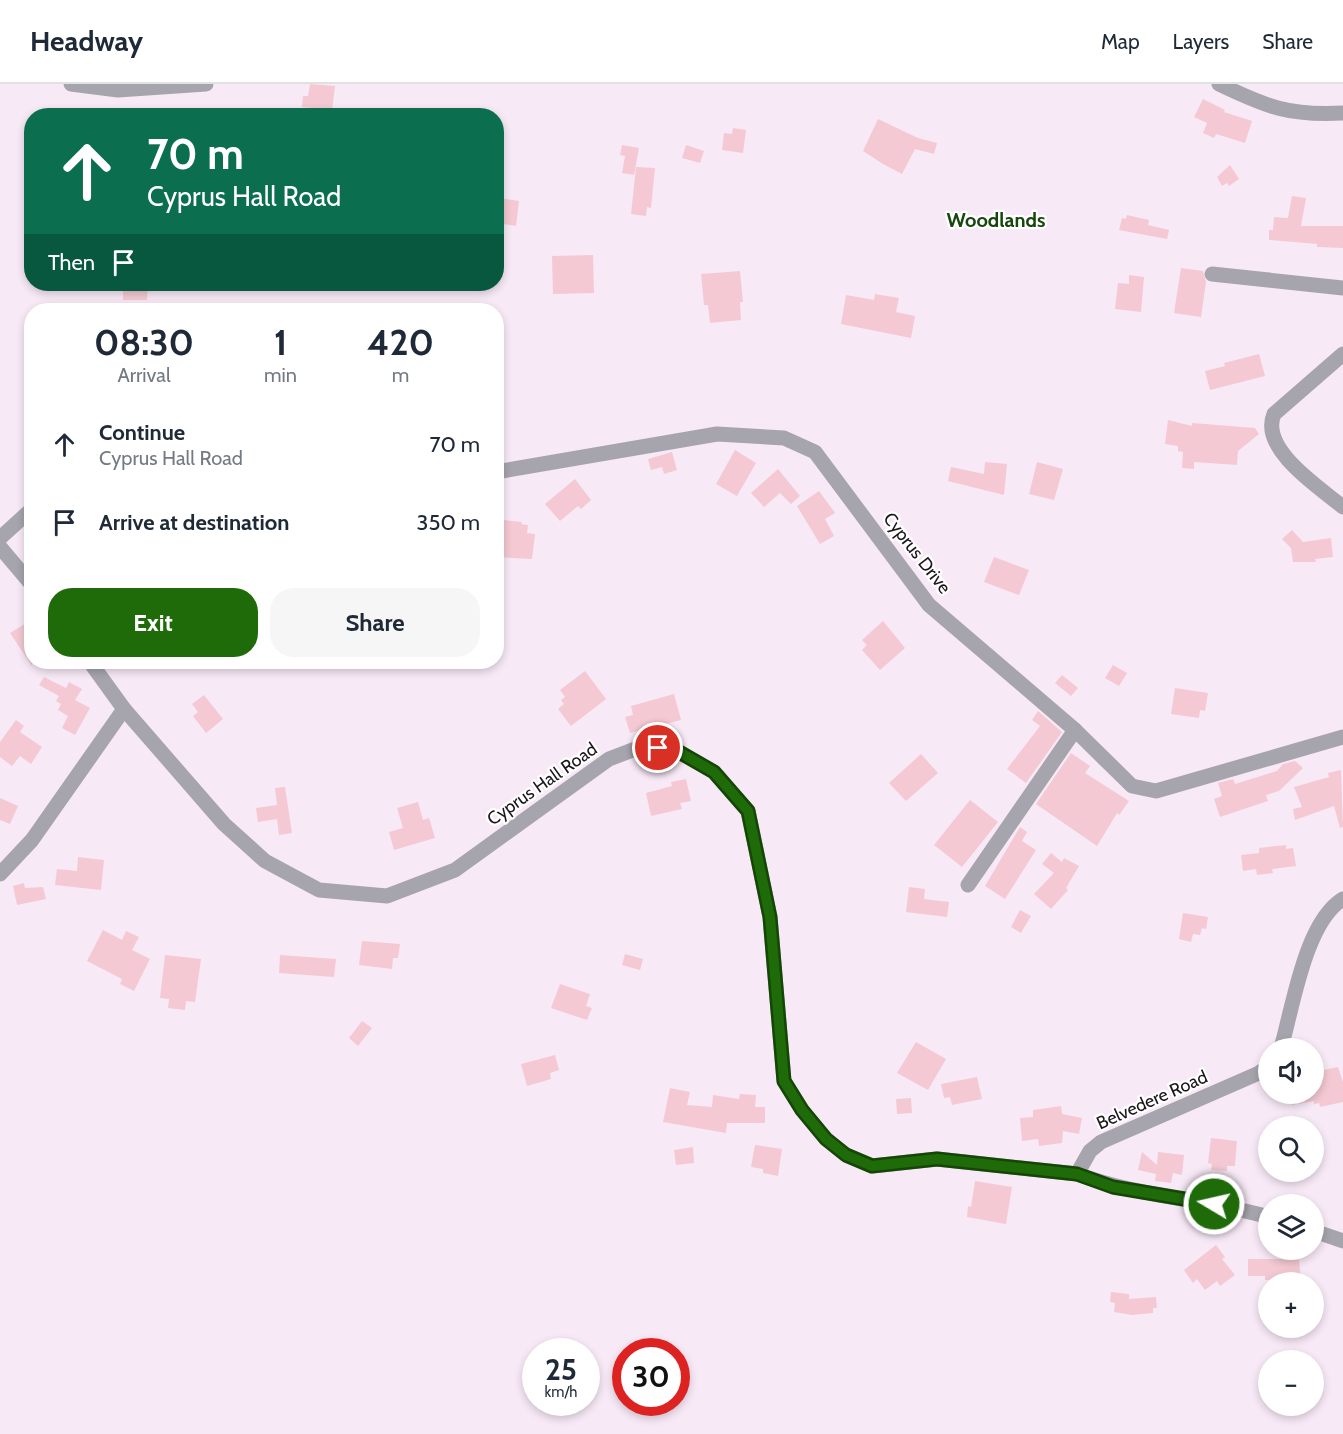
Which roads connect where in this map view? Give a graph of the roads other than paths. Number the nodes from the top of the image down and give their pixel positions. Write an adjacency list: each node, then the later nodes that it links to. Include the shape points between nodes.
1 (71, 84): 2 (street, via 118,90)
2 (206, 84)
3 (1219, 84): 4 (street, via 1268,107 1312,115)
4 (1343, 113)
5 (1212, 274): 6 (street)
6 (1343, 288)
7 (1343, 354): 9 (street, via 1274,414 1271,432 1293,466)
8 (504, 471): 16 (street, Cyprus Drive, via 717,434 784,438 815,452 929,605)
9 (1343, 507)
10 (24, 516): 11 (street)
11 (0, 538)
12 (0, 547): 13 (street)
13 (24, 576)
14 (95, 669): 15 (street, Cyprus Hall Road)
15 (124, 709): 18 (street, via 32,840); 23 (street, Cyprus Hall Road, via 224,824 265,861 319,890 387,896 455,870 609,759 643,746 674,749 714,772 748,811 770,917 784,1081 826,1139 846,1155 872,1166 937,1159)
16 (1074, 729): 17 (street, Cyprus Drive, via 1132,786 1156,791); 19 (street)
17 (1343, 737)
18 (0, 874)
19 (968, 885)
20 (1343, 899): 21 (street, via 1320,924 1311,944)
21 (1284, 1038)
22 (1258, 1073): 23 (street, Belvedere Road, via 1101,1142 1090,1151)
23 (1077, 1174): 24 (street, via 1113,1187)
24 (1258, 1214)
25 (1324, 1234): 26 (street)
26 (1343, 1241)

